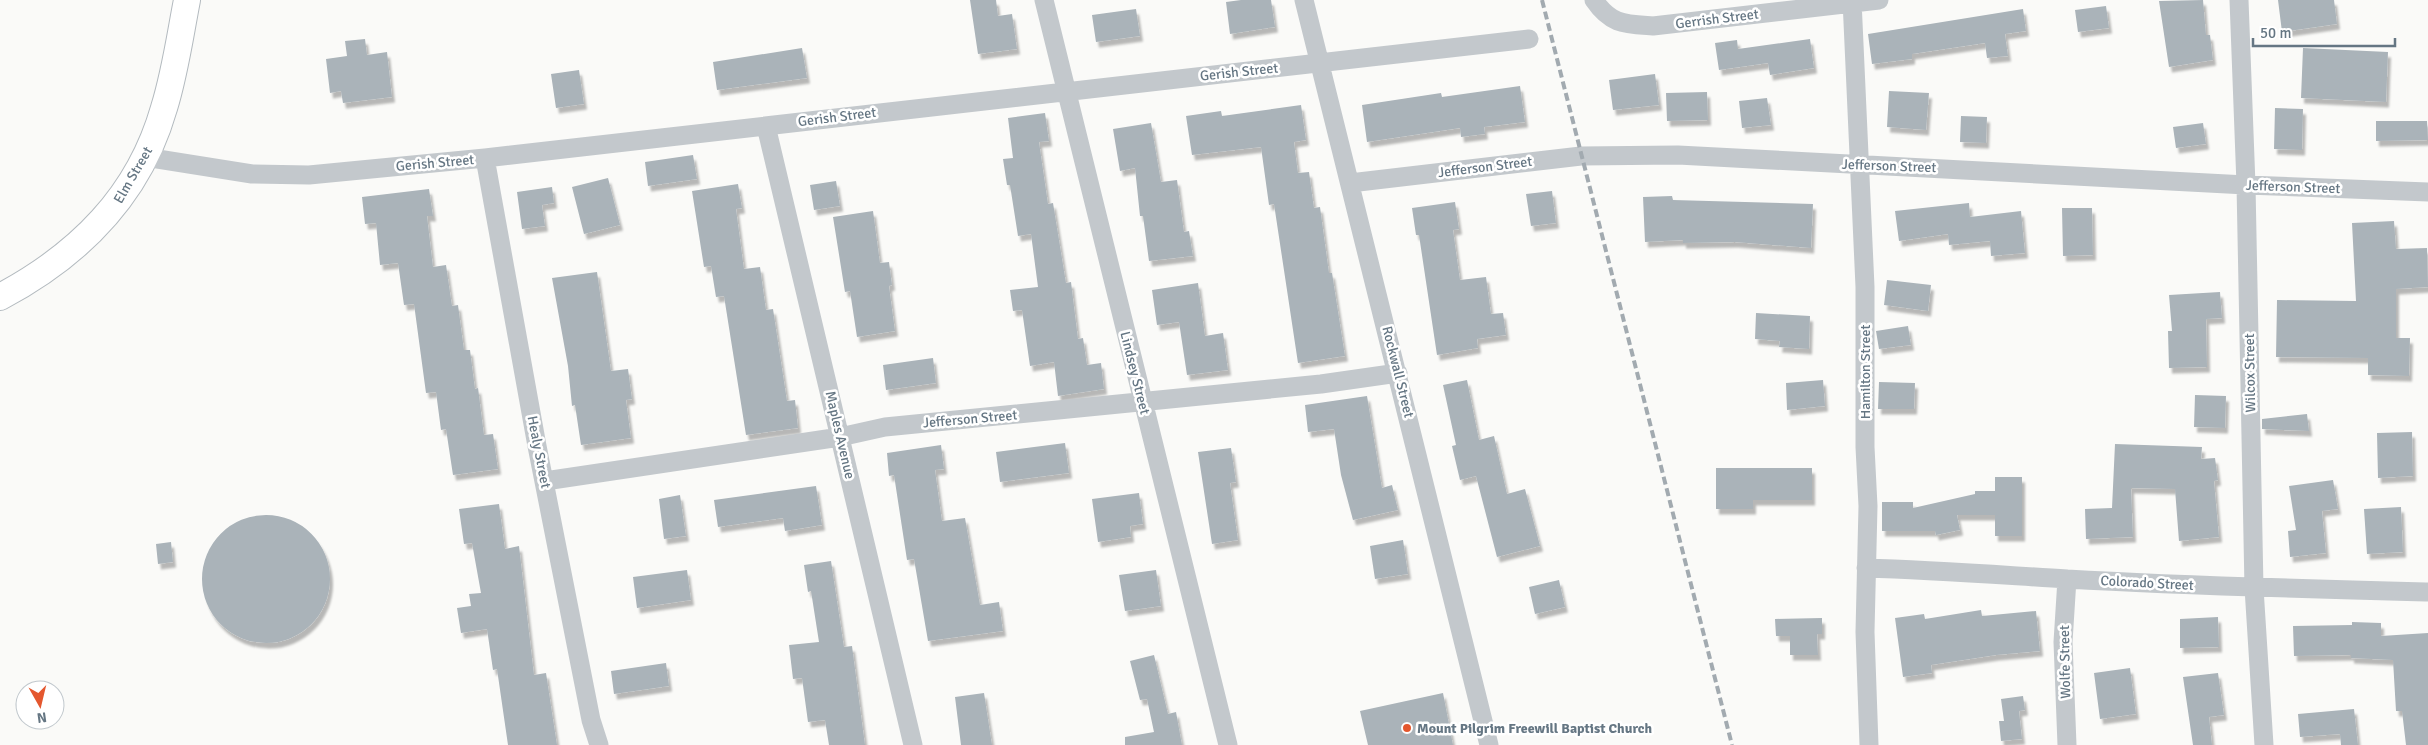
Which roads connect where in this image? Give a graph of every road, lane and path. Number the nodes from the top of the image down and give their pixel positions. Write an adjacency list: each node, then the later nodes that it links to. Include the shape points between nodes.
1 (187, 0): 12 (main road, Elm Street, via 164,109)
2 (1044, 0): 10 (street, Lindsey Street)
3 (1304, 0): 9 (street, Rockwall Street)
4 (1594, 0): 7 (street, Gerrish Street, via 1603,13 1621,24 1653,26)
5 (1879, 0): 7 (street, Gerrish Street)
6 (2239, 0): 16 (street, Wilcox Street)
7 (1852, 1): 14 (street, Hamilton Street)
8 (1529, 39): 9 (street, Gerish Street)
9 (1320, 63): 10 (street, Gerish Street); 15 (street, Rockwall Street)
10 (1065, 92): 11 (street, Gerish Street); 20 (street, Lindsey Street)
11 (766, 126): 13 (street, Gerish Street); 21 (street, Maples Avenue)
12 (145, 157): 13 (street, Gerish Street, via 252,174 309,175); 18 (main road, Elm Street, via 116,206 81,243 39,276)
13 (485, 158): 22 (street, Healy Street)
14 (1861, 165): 15 (street, Jefferson Street, via 1678,155 1581,156); 16 (street, Jefferson Street); 23 (street, Hamilton Street, via 1868,506)
15 (1350, 183): 19 (street, Rockwall Street)
16 (2246, 186): 17 (street, Jefferson Street); 25 (street, Wilcox Street)
17 (2428, 192)
18 (0, 297)
19 (1398, 373): 20 (street, Jefferson Street); 30 (street, Rockwall Street)
20 (1143, 403): 21 (street, Jefferson Street, via 885,427); 29 (street, Lindsey Street)
21 (840, 437): 22 (street, Jefferson Street); 28 (street, Maples Avenue)
22 (545, 482): 27 (street, Healy Street, via 591,720)
23 (1866, 568): 24 (street, Colorado Street, via 1986,572); 31 (street, Hamilton Street)
24 (2067, 579): 25 (street, Colorado Street); 32 (street, Wolfe Street, via 2063,642)
25 (2254, 588): 26 (street, Colorado Street); 33 (street, Wilcox Street)
26 (2428, 592)
27 (599, 745)
28 (913, 745)
29 (1228, 745)
30 (1489, 745)
31 (1869, 745)
32 (2068, 745)
33 (2264, 745)

